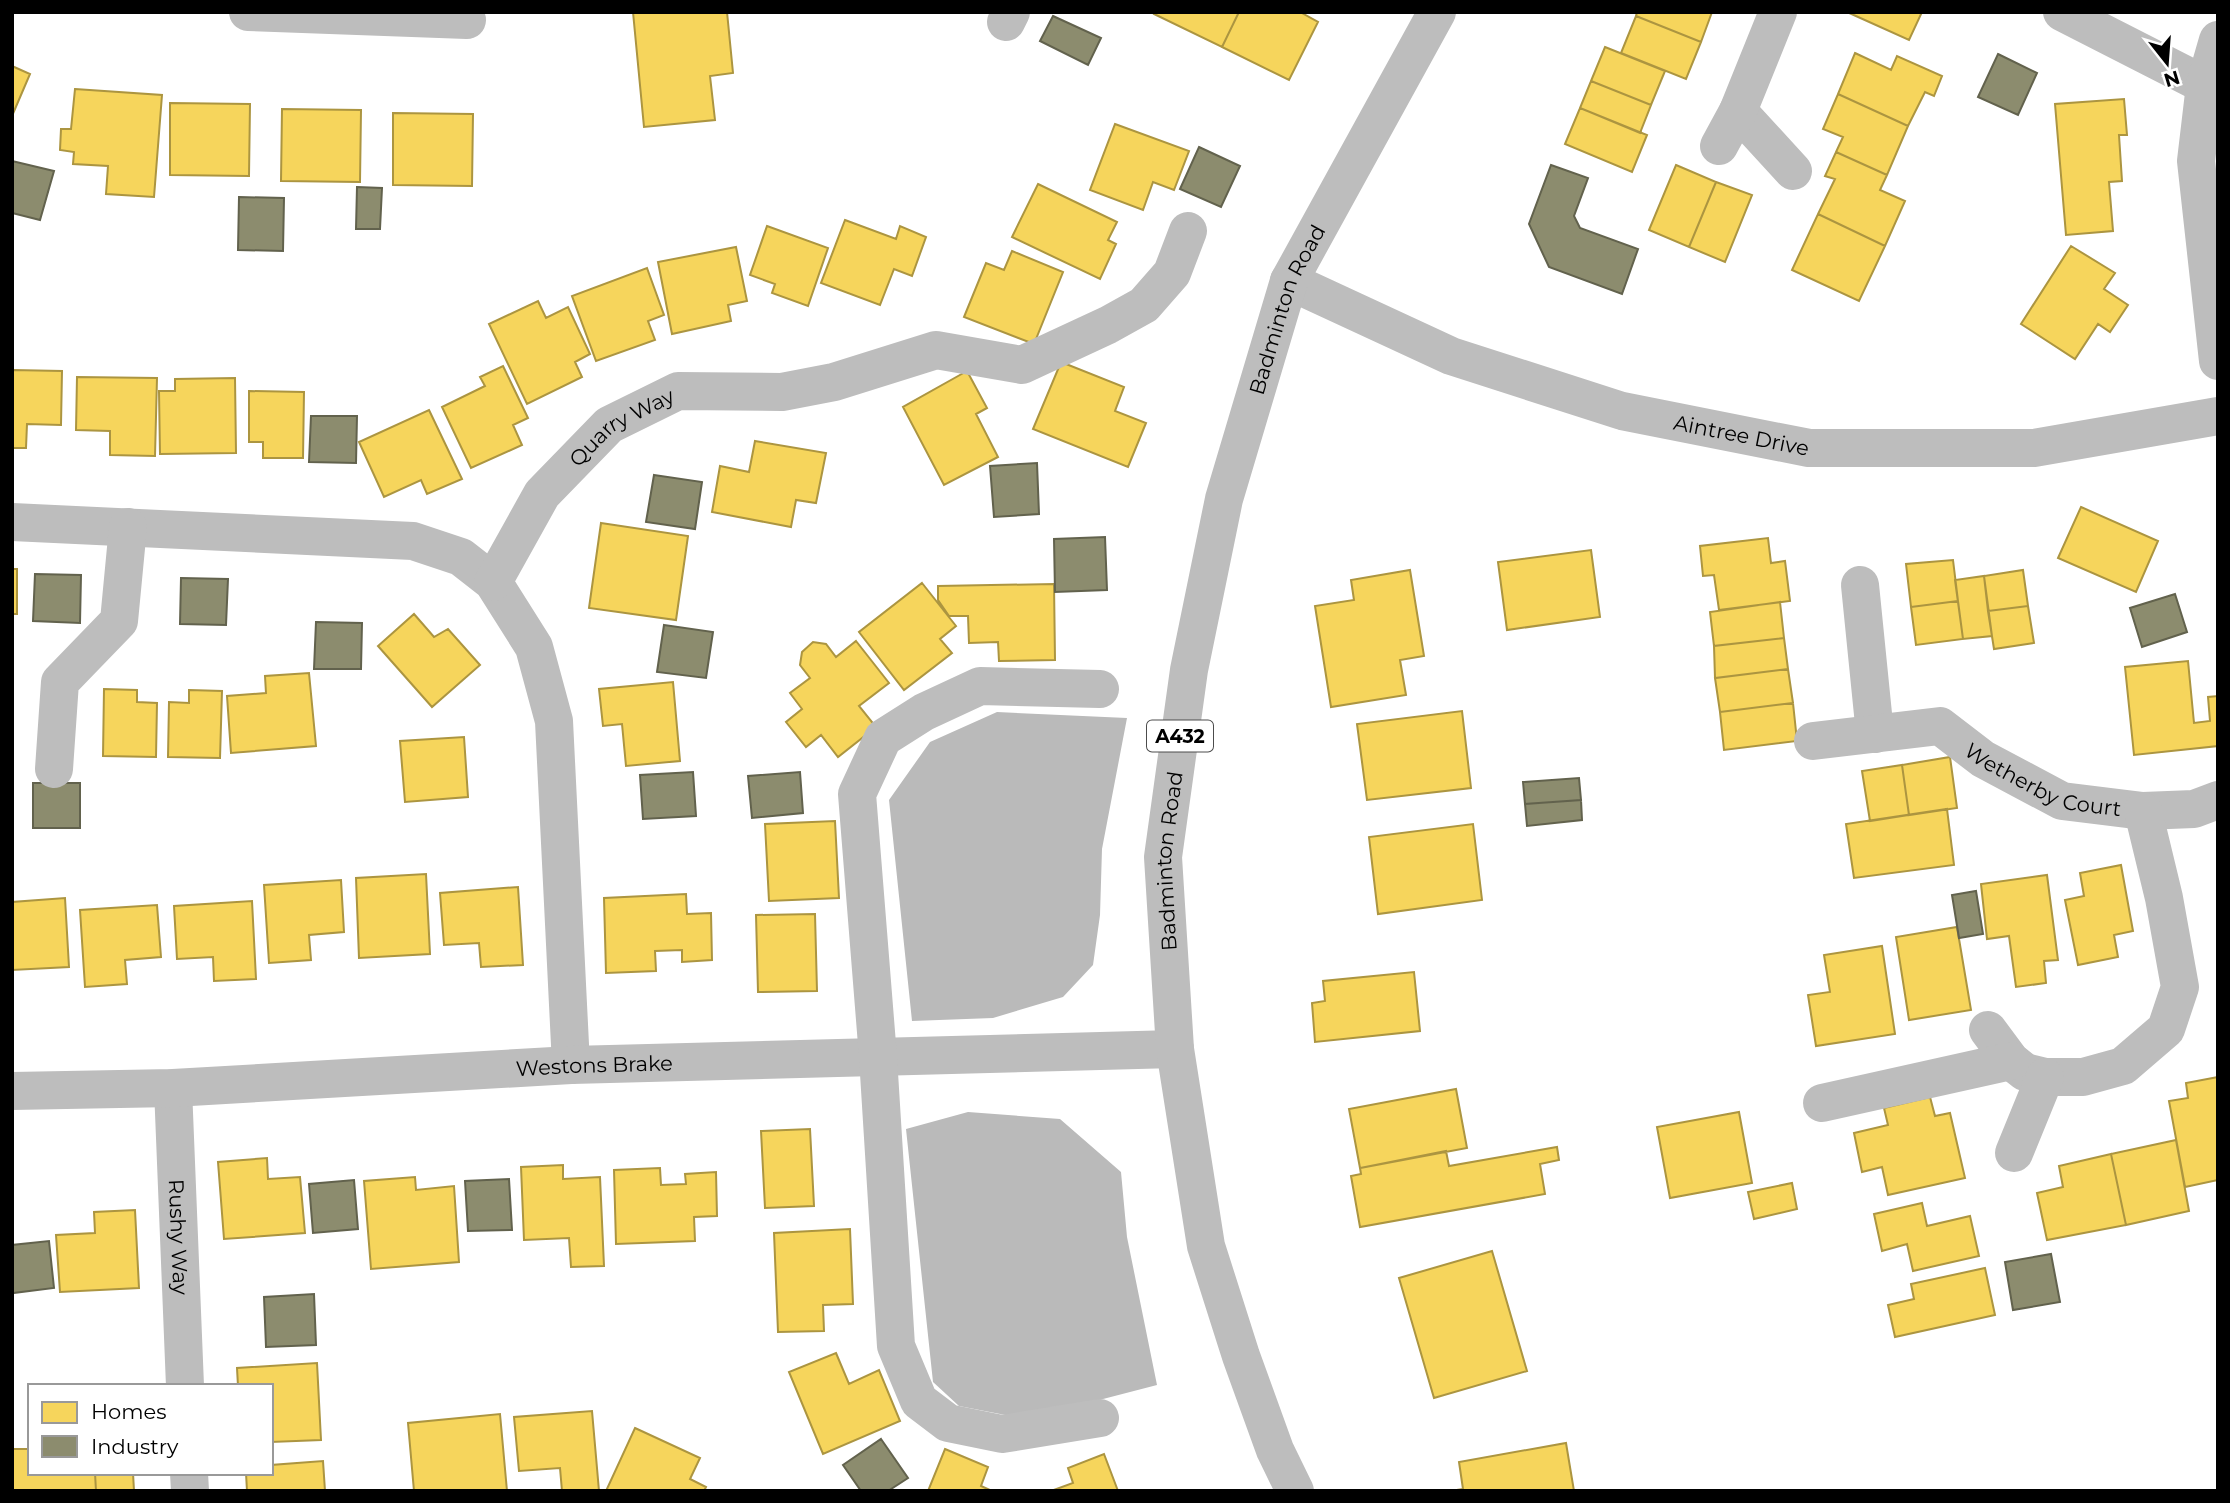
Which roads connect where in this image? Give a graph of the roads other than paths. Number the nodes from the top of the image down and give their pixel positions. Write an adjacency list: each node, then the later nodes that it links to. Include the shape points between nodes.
1 (248, 12): 5 (street)
2 (1437, 12): 12 (street, Badminton Road / A432)
3 (1778, 12): 8 (street)
4 (2062, 12): 7 (street)
5 (467, 20)
6 (2218, 40): 7 (street)
7 (2205, 85): 13 (street, via 2196,161)
8 (1738, 111): 9 (street); 10 (street)
9 (1719, 146)
10 (1793, 171)
11 (1188, 231): 17 (street, Quarry Way, via 1172,273 1144,305 1022,365 936,350 834,382 782,391 678,391 608,425 542,494)
12 (1289, 281): 14 (street, Aintree Drive, via 1451,356 1609,407 1809,448 2034,448); 26 (street, Badminton Road / A432, via 1224,499 1189,670 1163,857)
13 (2218, 361)
14 (2218, 416)
15 (12, 522): 16 (street)
16 (128, 527): 17 (street, via 413,541 461,557); 22 (street, via 119,621 60,682)
17 (493, 582): 29 (street, via 534,647 554,720)
18 (1860, 585): 20 (street)
19 (1100, 690): 27 (street, via 980,686 924,712 883,738 857,794)
20 (1875, 734): 21 (street, Wetherby Court); 24 (street, Wetherby Court, via 1940,726 1983,759 2062,801)
21 (1813, 741)
22 (54, 769)
23 (2218, 800): 24 (street, Wetherby Court, via 2194,808)
24 (2143, 810): 30 (street, via 2180,987 2166,1029 2123,1066 2083,1077)
25 (1988, 1030): 28 (street)
26 (1175, 1049): 27 (street, Westons Brake); 37 (street, Badminton Road / A432, via 1206,1246 1275,1450)
27 (878, 1057): 29 (street, Westons Brake); 36 (street, via 896,1346 919,1401 948,1423 1002,1434)
28 (2011, 1061): 30 (street, via 2025,1072); 33 (street)
29 (570, 1065): 31 (street, Westons Brake)
30 (2045, 1077): 34 (street)
31 (173, 1088): 32 (street, Westons Brake); 35 (street, Rushy Way)
32 (12, 1091)
33 (1822, 1103)
34 (2014, 1153)
35 (185, 1384)
36 (1100, 1418)
37 (1296, 1491)

